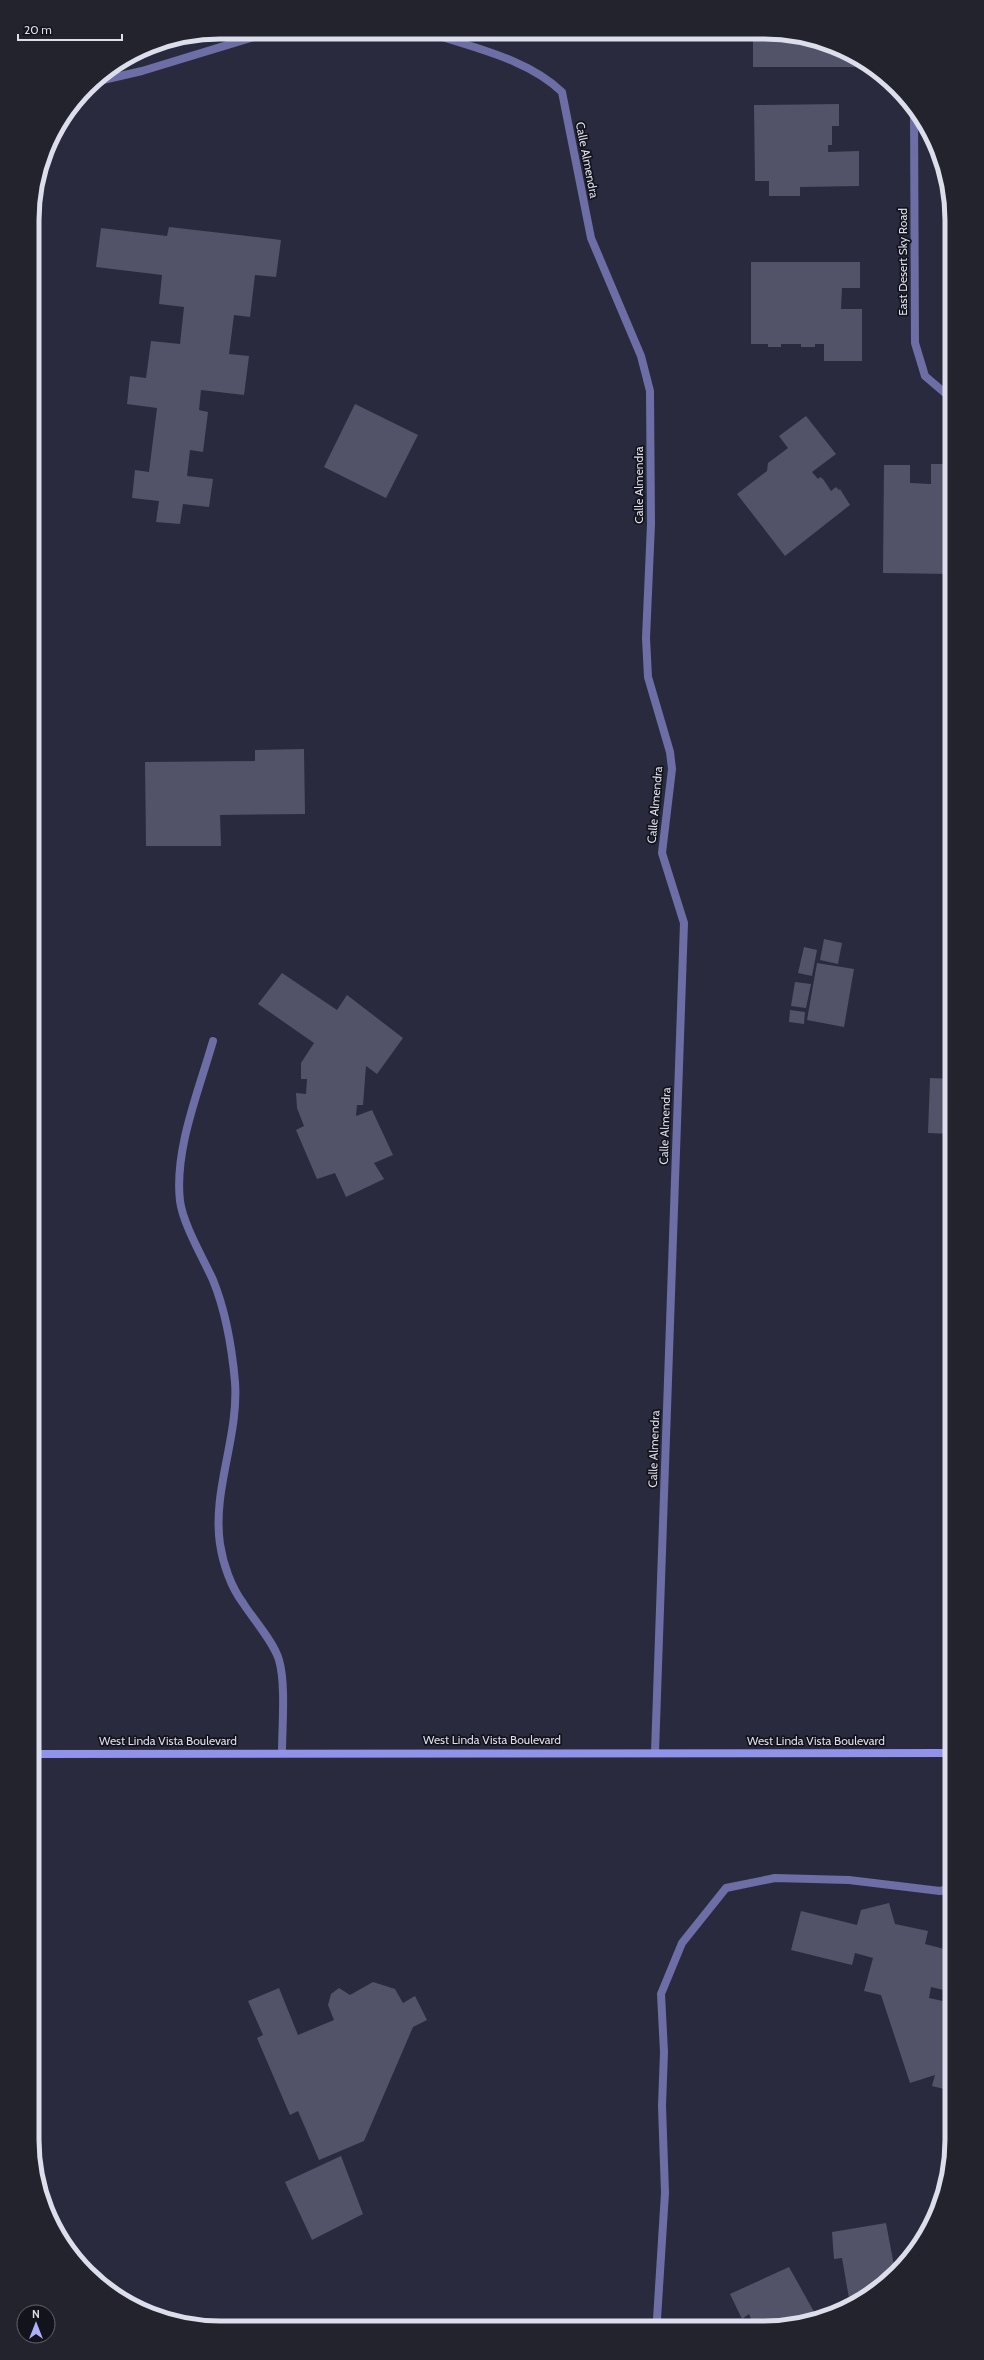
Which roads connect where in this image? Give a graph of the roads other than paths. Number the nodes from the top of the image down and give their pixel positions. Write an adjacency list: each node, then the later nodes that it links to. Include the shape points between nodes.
1 (247, 39): 3 (street)
2 (448, 39): 7 (street, Calle Almendra, via 510,60 548,79 562,92 591,238 641,356 650,391 651,524 646,638 648,677 670,752 672,769 662,853 684,923)
3 (106, 79)
4 (914, 120): 5 (street, East Desert Sky Road, via 915,343 925,376)
5 (945, 393)
6 (213, 1041): 8 (street, via 183,1147 179,1176 180,1203 214,1282 231,1341 235,1384 234,1425 218,1508 220,1545 228,1575 241,1601 279,1659)
7 (656, 1752): 8 (street, West Linda Vista Boulevard); 9 (street, West Linda Vista Boulevard)
8 (282, 1753): 10 (street, West Linda Vista Boulevard)
9 (945, 1753)
10 (39, 1754)
11 (945, 1890): 12 (street, via 849,1880 775,1878 726,1888 682,1943 661,1994 665,2193)
12 (658, 2321)

